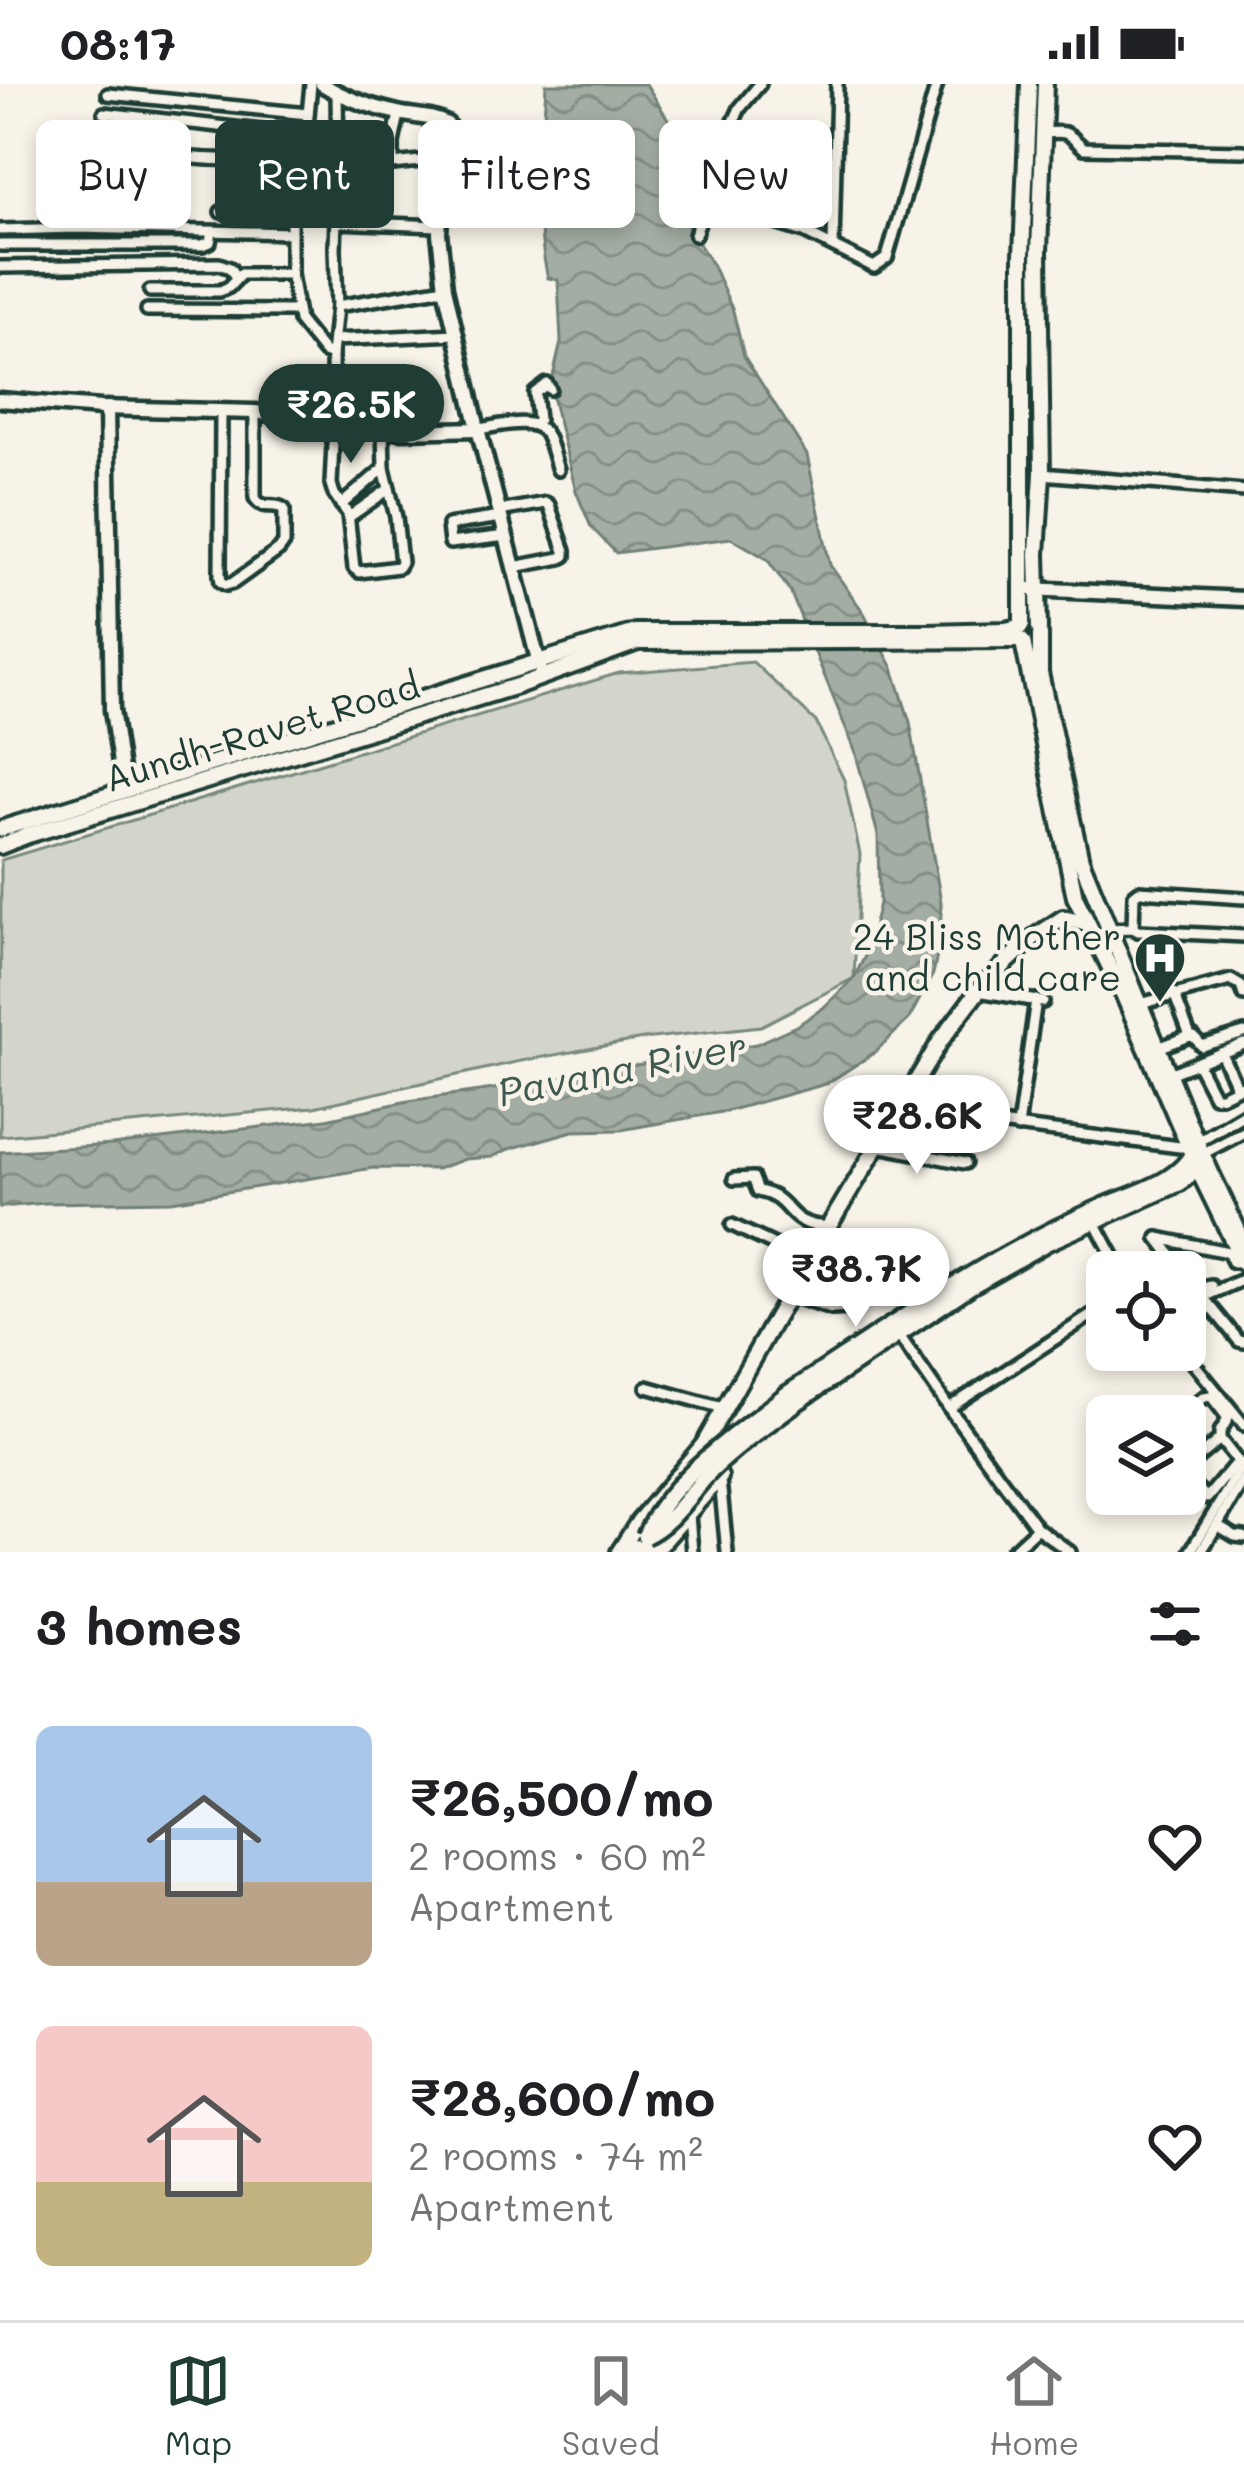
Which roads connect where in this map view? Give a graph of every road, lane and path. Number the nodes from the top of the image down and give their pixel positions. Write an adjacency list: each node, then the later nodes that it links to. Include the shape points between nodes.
1 (311, 84): 11 (street)
2 (322, 84): 8 (street)
3 (760, 84): 16 (street)
4 (837, 84): 31 (street)
5 (937, 84): 31 (street, via 887,258 869,266)
6 (1029, 84): 62 (main road, via 1022,255)
7 (1045, 84): 18 (main road)
8 (337, 93): 12 (street); 14 (street)
9 (109, 94): 11 (street)
10 (104, 112): 17 (street)
11 (308, 114): 13 (street)
12 (399, 114): 15 (street); 20 (street, via 393,164)
13 (307, 120)
14 (337, 120)
15 (440, 120)
16 (735, 120)
17 (215, 127)
18 (1043, 133): 19 (street, via 1067,133 1084,148); 54 (main road)
19 (1244, 151)
20 (418, 161)
21 (291, 228): 28 (street)
22 (336, 228): 37 (street)
23 (439, 228): 35 (street)
24 (697, 228): 29 (street)
25 (790, 228): 31 (street)
26 (0, 230): 27 (street)
27 (212, 232): 28 (street); 30 (street, via 203,244)
28 (291, 233): 33 (street)
29 (695, 235)
30 (0, 245)
31 (833, 246)
32 (0, 267): 34 (street, via 219,264)
33 (292, 274): 34 (street); 39 (street)
34 (236, 278): 36 (street, via 220,291)
35 (445, 289): 37 (street); 40 (street)
36 (149, 291)
37 (337, 306): 41 (street)
38 (147, 310): 39 (street)
39 (297, 311): 42 (street)
40 (456, 334): 41 (street); 51 (street)
41 (334, 340): 42 (street)
42 (332, 355): 48 (street)
43 (550, 389): 49 (street, via 535,393)
44 (0, 400): 45 (street)
45 (107, 408): 46 (street); 67 (street, via 112,710)
46 (220, 410): 47 (street); 47 (street, via 226,585 279,550 286,533 284,509 255,498)
47 (255, 412): 48 (street)
48 (335, 423): 50 (street); 57 (street, via 331,484)
49 (536, 426): 51 (street); 53 (street)
50 (383, 429): 51 (street); 52 (street)
51 (478, 429): 58 (street)
52 (383, 468): 55 (street); 57 (street)
53 (558, 470)
54 (1042, 474): 56 (street); 62 (main road)
55 (389, 489): 59 (street); 59 (street, via 400,566 356,571)
56 (1244, 490)
57 (341, 505): 59 (street)
58 (500, 514): 60 (street); 60 (street, via 450,524 450,542); 61 (street, via 545,502 565,551)
59 (349, 518)
60 (506, 536): 61 (street)
61 (514, 567): 66 (street)
62 (1030, 590): 63 (street); 64 (main road); 65 (main road)
63 (1244, 599)
64 (1039, 632): 65 (main road, via 1033,643); 70 (main road, via 1040,673)
65 (1022, 633): 66 (main road, via 620,642); 71 (main road)
66 (540, 668): 67 (main road, Aundh-Ravet Road); 69 (main road, Aundh-Ravet Road, via 517,686)
67 (124, 789): 68 (main road, Aundh-Ravet Road)
68 (0, 829)
69 (0, 846)
70 (1090, 881): 71 (main road, via 1076,884); 73 (main road, via 1107,919)
71 (1074, 894): 73 (main road); 76 (main road)
72 (1244, 898): 74 (street, via 1139,891)
73 (1099, 928): 74 (street); 76 (main road, via 1063,918); 80 (main road); 94 (main road)
74 (1132, 928): 75 (street)
75 (1244, 936)
76 (1034, 938): 77 (main road)
77 (978, 991): 91 (street, via 1040,1001); 93 (main road)
78 (1174, 994): 79 (street, via 1231,980); 80 (street); 82 (street)
79 (1244, 995)
80 (1140, 1004): 84 (main road)
81 (1244, 1033): 82 (street, via 1202,1046)
82 (1190, 1036): 84 (street)
83 (1244, 1044): 85 (street)
84 (1158, 1048): 87 (main road)
85 (1221, 1053): 86 (street); 88 (street)
86 (1197, 1063): 87 (street); 88 (street, via 1214,1096)
87 (1169, 1075): 94 (main road)
88 (1241, 1086)
89 (1244, 1114): 94 (street)
90 (999, 1124): 91 (street)
91 (1018, 1126): 94 (street)
92 (1244, 1132): 94 (street)
93 (878, 1146): 95 (street); 99 (main road)
94 (1195, 1153): 97 (main road, via 1180,1184); 100 (main road); 104 (main road)
95 (965, 1162)
96 (734, 1179): 99 (street, via 753,1178 799,1221)
97 (1092, 1217): 101 (street); 109 (main road, via 1007,1251)
98 (732, 1226): 103 (street)
99 (830, 1227): 103 (main road)
100 (1244, 1243)
101 (1111, 1251)
102 (1168, 1251): 104 (street, via 1158,1238 1228,1252)
103 (808, 1261): 105 (main road)
104 (1244, 1269): 106 (street); 110 (street, via 1202,1297)
105 (799, 1276): 107 (main road); 107 (street, via 858,1299 851,1308 831,1309)
106 (1206, 1287)
107 (788, 1295): 114 (main road)
108 (1086, 1319): 115 (street)
109 (894, 1329): 115 (street); 128 (main road, bridge, via 734,1435)
110 (1244, 1342)
111 (1200, 1371): 116 (street)
112 (647, 1387): 114 (street)
113 (1206, 1396): 117 (street, via 1228,1418)
114 (723, 1408): 118 (main road)
115 (949, 1408): 126 (street)
116 (1244, 1425)
117 (1220, 1439): 119 (street); 120 (street)
118 (704, 1444): 121 (main road); 128 (main road)
119 (1206, 1451)
120 (1241, 1464): 123 (street); 125 (street)
121 (720, 1477): 124 (main road); 131 (street)
122 (1244, 1480): 125 (street)
123 (1206, 1497)
124 (689, 1510): 129 (main road); 130 (street)
125 (1213, 1523): 127 (street); 134 (street); 135 (street)
126 (1037, 1528): 132 (street); 133 (street)
127 (1244, 1537)
128 (631, 1545): 129 (main road)
129 (662, 1548)
130 (692, 1552)
131 (727, 1552)
132 (1011, 1552)
133 (1070, 1552)
134 (1190, 1552)
135 (1201, 1552)

